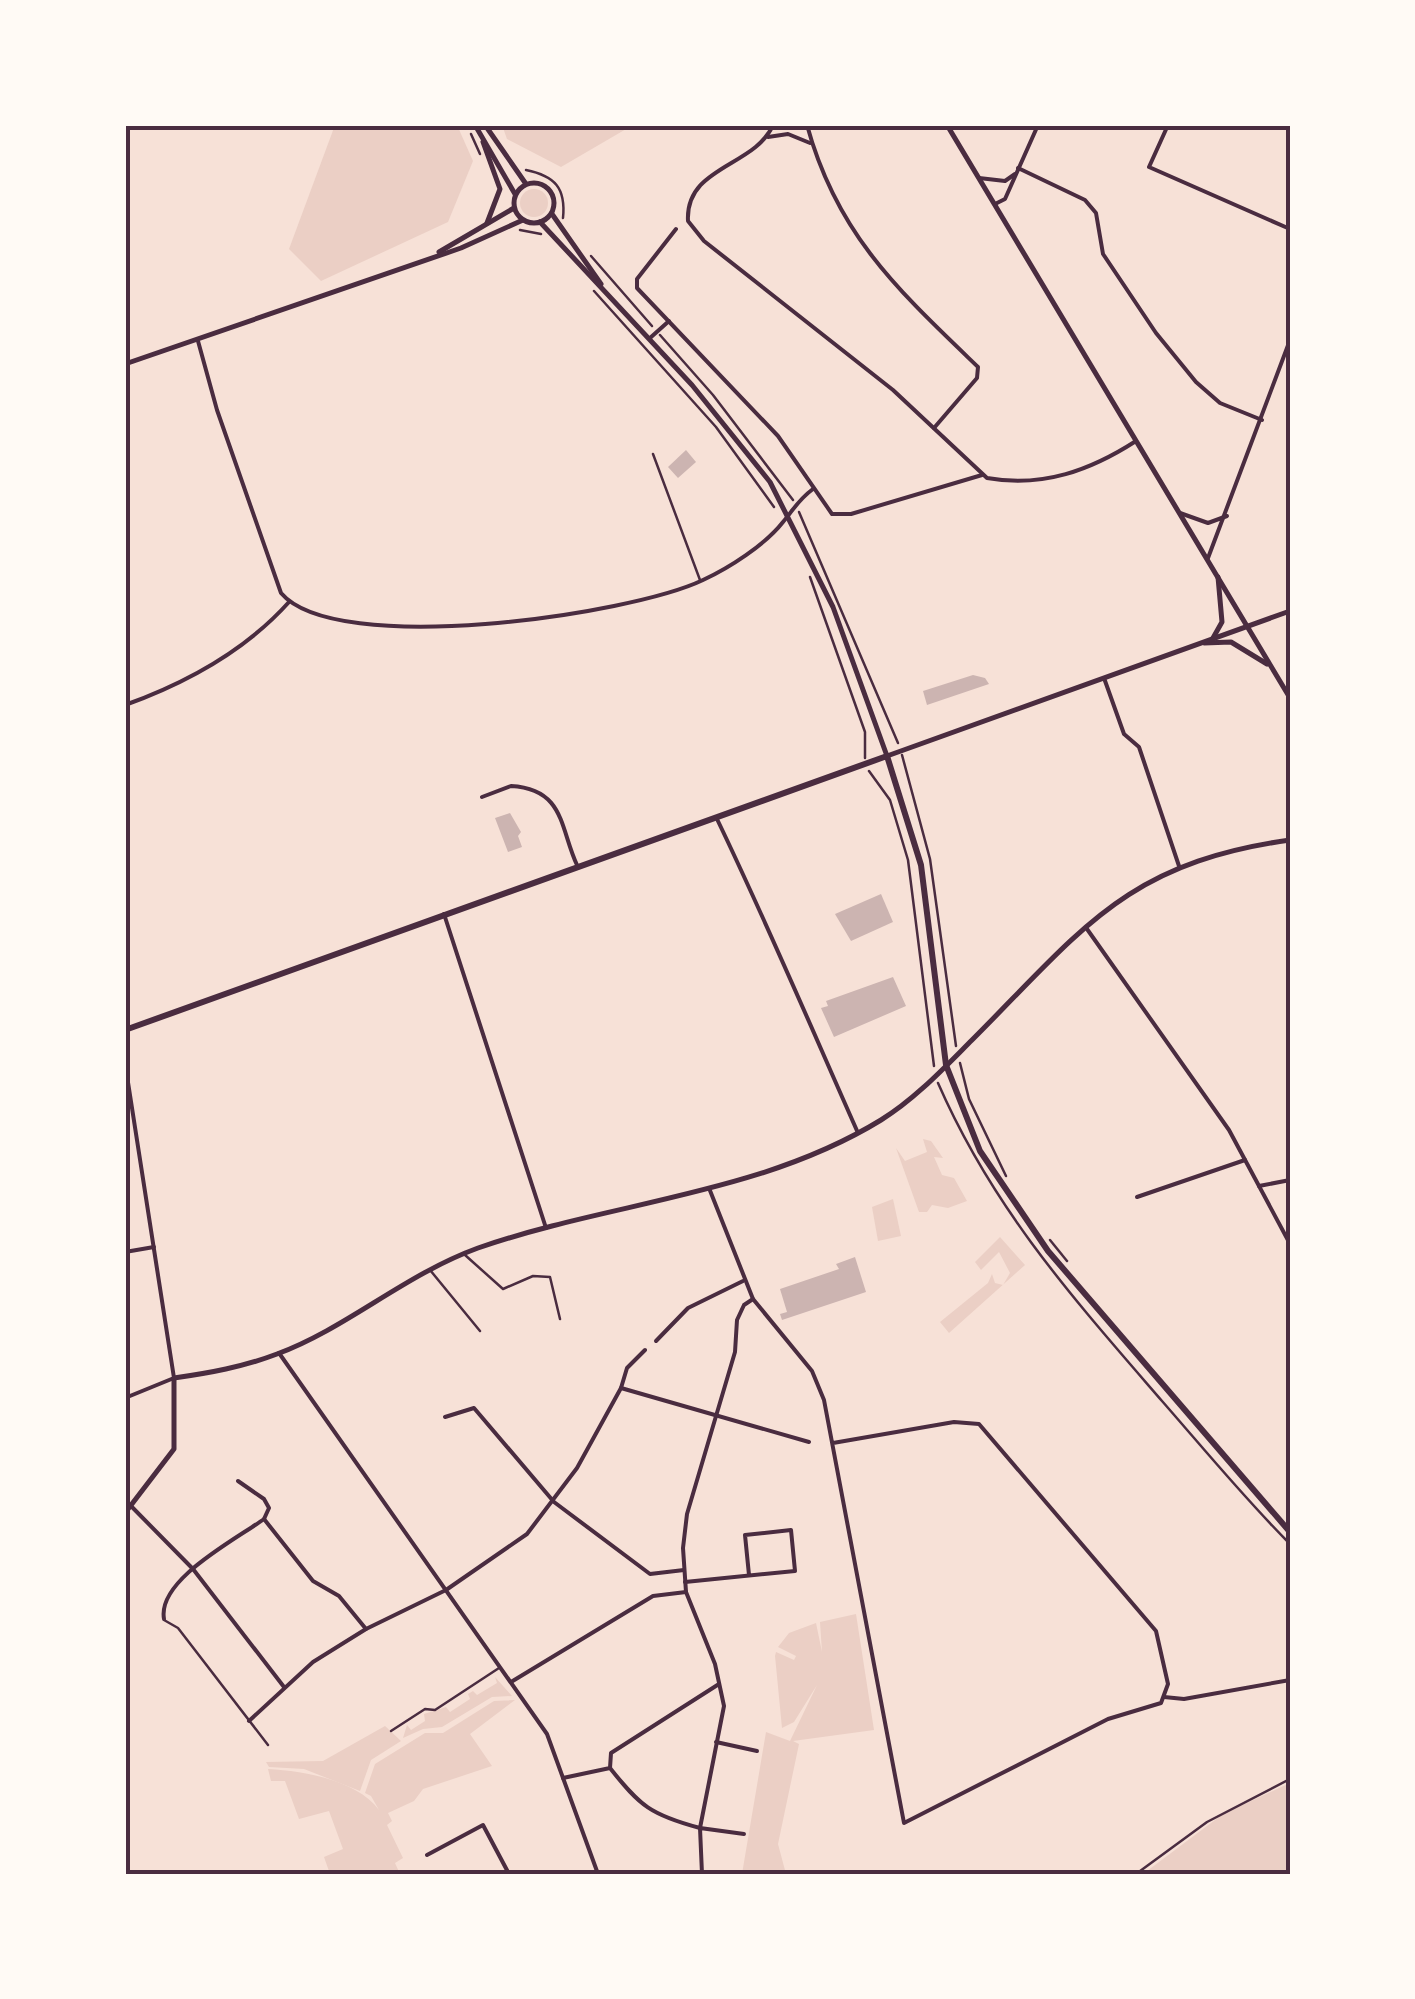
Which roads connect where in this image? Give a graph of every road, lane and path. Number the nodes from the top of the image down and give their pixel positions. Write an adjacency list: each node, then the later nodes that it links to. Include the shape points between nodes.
1 (472, 125): 9 (street); 11 (path)
2 (486, 125): 16 (street)
3 (773, 125): 8 (street)
4 (807, 125): 10 (street)
5 (947, 125): 15 (street)
6 (1038, 125): 12 (street)
7 (1168, 125): 25 (street, via 1149,167)
8 (768, 137): 10 (street, via 788,134); 40 (street, via 702,182 692,195 688,222)
9 (484, 142): 17 (street); 24 (street, via 500,189)
10 (812, 145): 40 (street, via 844,220 870,258 978,367 977,378)
11 (484, 164)
12 (1018, 168): 14 (street); 39 (street, via 1084,200 1096,214 1103,254 1156,334 1220,403)
13 (526, 170): 22 (path, via 553,179 562,190)
14 (1016, 174): 15 (street, via 1005,181); 18 (street, via 1005,199)
15 (979, 178): 18 (street)
16 (526, 184): 17 (street); 20 (street, via 550,189)
17 (515, 194): 19 (street)
18 (994, 204): 41 (street)
19 (514, 208): 21 (street); 24 (street)
20 (552, 214): 23 (street); 32 (street)
21 (523, 220): 23 (street); 30 (street)
22 (563, 221)
23 (540, 222): 32 (street)
24 (484, 228): 30 (street)
25 (1290, 228)
26 (676, 229): 33 (street, via 637,279 637,288)
27 (513, 230): 28 (path, via 528,228)
28 (551, 244)
29 (581, 245): 34 (path)
30 (432, 256): 37 (street)
31 (583, 278): 45 (path, via 716,428)
32 (602, 286): 35 (street)
33 (670, 321): 34 (street); 44 (street, via 778,436)
34 (658, 332): 35 (street)
35 (650, 338): 46 (street, via 732,432)
36 (1290, 340): 39 (street)
37 (198, 341): 38 (street); 53 (street, via 230,450)
38 (125, 364)
39 (1262, 420): 48 (street)
40 (934, 428): 43 (street)
41 (1136, 440): 43 (street, via 1087,470 1026,479); 47 (street)
42 (653, 454): 52 (lane)
43 (982, 474): 44 (street, via 844,516 832,514)
44 (813, 489): 46 (street)
45 (774, 506)
46 (789, 512): 52 (street, via 737,560); 63 (street, via 833,607)
47 (1180, 513): 48 (street, via 1208,523); 49 (street)
48 (1227, 516): 49 (street)
49 (1208, 558): 51 (street)
50 (806, 568): 62 (path, via 864,732)
51 (1216, 570): 55 (street); 56 (street, via 1223,608)
52 (701, 582): 53 (street, via 616,608 529,622 390,624 299,611)
53 (289, 602): 61 (street, via 266,628 200,671)
54 (1290, 610): 55 (street)
55 (1247, 626): 56 (street); 58 (street)
56 (1213, 639): 57 (street)
57 (1203, 642): 58 (street, via 1231,642); 59 (street)
58 (1269, 666): 60 (street)
59 (1104, 678): 63 (street); 70 (street, via 1124,734 1139,747)
60 (1290, 698)
61 (125, 705)
62 (862, 749)
63 (886, 756): 67 (main road); 76 (main road, via 921,865)
64 (906, 764): 74 (path, via 936,892)
65 (872, 779): 77 (path, via 890,800 908,860)
66 (482, 797): 69 (street, via 522,787 549,800 560,812)
67 (716, 816): 69 (main road); 78 (street)
68 (1290, 840): 70 (street)
69 (578, 865): 71 (main road)
70 (1179, 866): 72 (street, via 1119,898)
71 (444, 914): 73 (main road); 85 (street)
72 (1085, 926): 74 (street); 79 (street)
73 (125, 1030)
74 (958, 1054): 76 (street); 81 (path, via 969,1099)
75 (125, 1064): 88 (street)
76 (946, 1065): 77 (street); 112 (main road, via 980,1151 1035,1234)
77 (935, 1076): 78 (street); 113 (path, via 971,1156 1023,1234)
78 (858, 1133): 83 (street)
79 (1245, 1160): 82 (street); 84 (street)
80 (1290, 1180): 82 (street)
81 (1012, 1186)
82 (1259, 1186): 87 (street)
83 (709, 1188): 85 (street); 93 (street)
84 (1137, 1197)
85 (547, 1230): 90 (street)
86 (1045, 1234): 92 (path)
87 (1290, 1244)
88 (154, 1247): 89 (street); 100 (street)
89 (125, 1252)
90 (464, 1254): 91 (street); 95 (lane, via 503,1289 533,1276 550,1277)
91 (429, 1269): 96 (lane); 99 (street)
92 (1075, 1271)
93 (743, 1281): 94 (street); 97 (street, via 688,1308)
94 (753, 1300): 103 (street, via 737,1320 736,1352); 106 (street, via 812,1371)
95 (560, 1319)
96 (480, 1331)
97 (656, 1341): 98 (lane)
98 (646, 1350): 101 (street, via 627,1368)
99 (280, 1354): 100 (street); 118 (street)
100 (174, 1378): 102 (street); 109 (street, via 174,1449)
101 (621, 1388): 103 (street); 108 (street)
102 (125, 1398)
103 (717, 1414): 105 (street); 115 (street, via 687,1514)
104 (445, 1416): 108 (street, via 474,1408)
105 (809, 1442)
106 (834, 1442): 127 (street, via 954,1422 979,1424 1156,1631 1168,1684); 127 (street, via 904,1823)
107 (238, 1481): 111 (street, via 264,1499)
108 (554, 1502): 115 (street, via 650,1574); 118 (street, via 527,1534)
109 (130, 1506): 110 (street); 114 (street)
110 (125, 1512)
111 (264, 1519): 114 (street); 121 (street, via 313,1581 340,1596)
112 (1290, 1532)
113 (1290, 1544)
114 (193, 1569): 120 (street, via 164,1600); 126 (street)
115 (684, 1570): 117 (street)
116 (749, 1575): 116 (street, via 795,1571 791,1530 746,1535); 117 (street)
117 (685, 1582): 119 (street)
118 (446, 1590): 121 (street); 122 (street)
119 (686, 1592): 124 (street, via 653,1596); 125 (street)
120 (164, 1619): 128 (lane)
121 (366, 1629): 126 (street)
122 (500, 1667): 124 (street); 129 (lane)
123 (1290, 1680): 127 (street)
124 (511, 1682): 134 (street, via 546,1734)
125 (720, 1683): 130 (street, via 724,1706); 133 (street, via 612,1752)
126 (284, 1687): 128 (street)
127 (1164, 1697)
128 (249, 1721): 131 (lane)
129 (391, 1732)
130 (716, 1742): 132 (street); 136 (street)
131 (268, 1745)
132 (757, 1752)
133 (610, 1768): 134 (street); 136 (street, via 630,1797 661,1818)
134 (563, 1778): 140 (street)
135 (1290, 1779): 142 (path, via 1207,1822)
136 (700, 1828): 137 (street); 141 (street)
137 (744, 1834)
138 (427, 1855): 139 (street, via 483,1825)
139 (509, 1874)
140 (598, 1874)
141 (702, 1874)
142 (1136, 1874)

